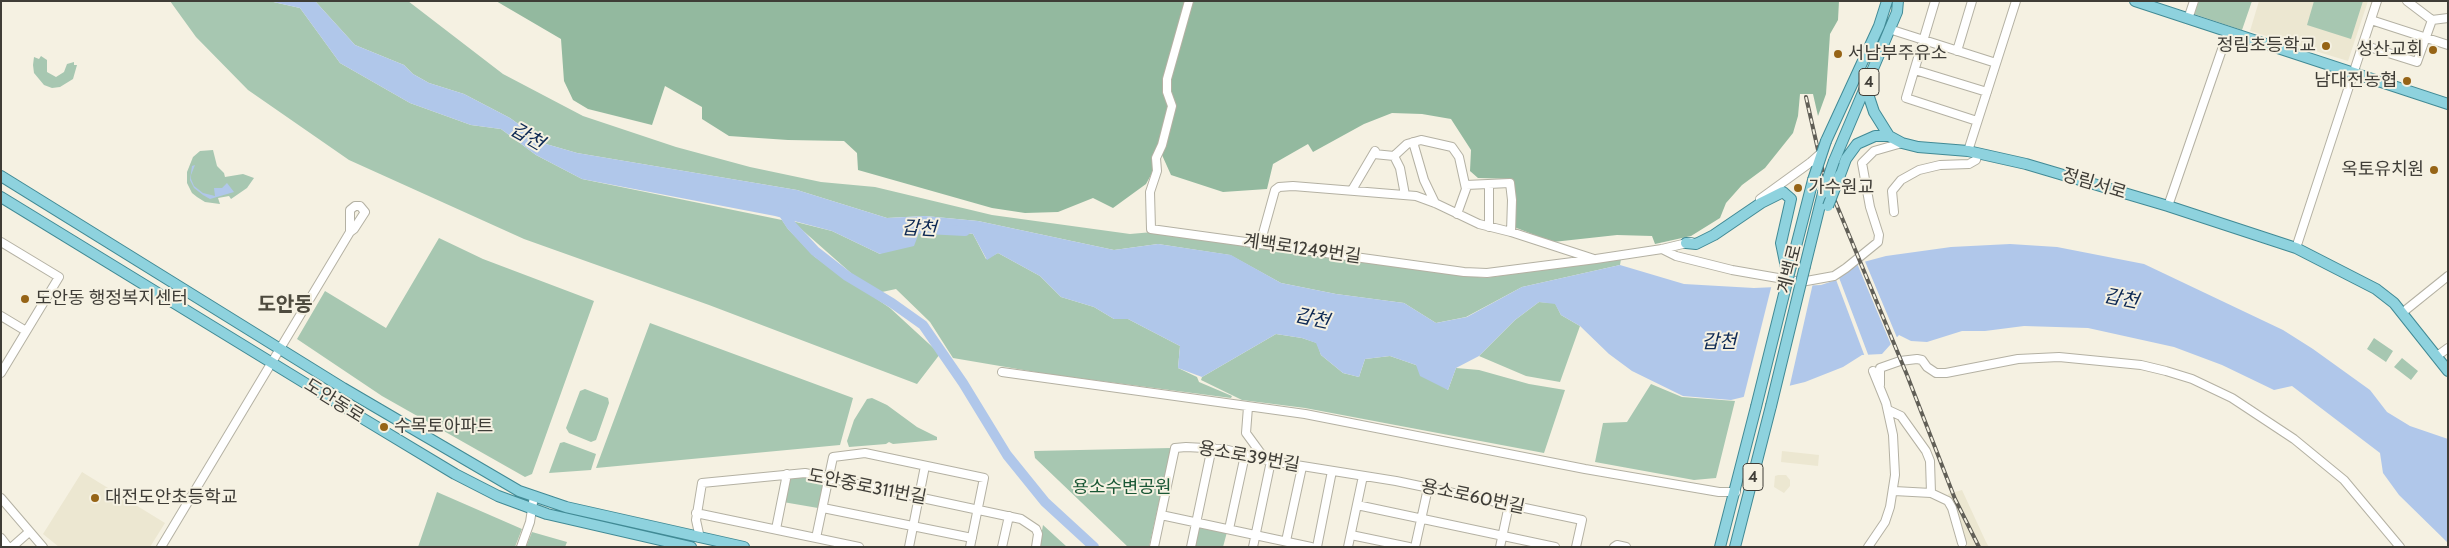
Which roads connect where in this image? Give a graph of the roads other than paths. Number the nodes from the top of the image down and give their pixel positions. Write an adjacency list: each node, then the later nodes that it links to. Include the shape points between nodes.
1 (1189, 1): 51 (street, 계백로1249번길, via 1167,79 1172,106 1156,158 1157,171 1150,192 1151,229)
2 (1887, 1): 34 (main road, 계백로 / 4, bridge, via 1879,26)
3 (1898, 1): 16 (main road, 4)
4 (1935, 1): 19 (street)
5 (1972, 1): 22 (street)
6 (2006, 1): 11 (street)
7 (2134, 1): 13 (main road)
8 (2194, 1): 13 (street)
9 (2377, 1): 14 (street)
10 (2407, 1): 15 (street)
11 (2015, 3): 23 (street)
12 (2448, 18): 15 (street)
13 (2188, 19): 17 (main road)
14 (2371, 20): 18 (street); 20 (street)
15 (2432, 20): 18 (street)
16 (1889, 30): 19 (street); 26 (main road, 4)
17 (2228, 32): 25 (main road); 43 (street)
18 (2426, 39): 20 (street, via 2417,62); 21 (street)
19 (1923, 40): 22 (street); 24 (street)
20 (2363, 45): 25 (street)
21 (2448, 45)
22 (1956, 51): 23 (street)
23 (1996, 63): 27 (street)
24 (1914, 70): 27 (street); 29 (street, via 1906,98)
25 (2354, 73): 28 (main road); 53 (street)
26 (1868, 83): 30 (main road, via 1874,112); 46 (main road, 계백로 / 4, bridge, via 1834,161)
27 (1987, 92): 29 (street)
28 (2448, 104)
29 (1977, 121): 33 (street)
30 (1889, 136): 32 (main road, 정림서로); 46 (main road, bridge, via 1875,136 1857,144 1846,159 1828,206)
31 (1413, 142): 35 (street); 38 (street, via 1421,140 1452,147 1459,157); 42 (street, via 1424,180)
32 (1902, 143): 33 (main road, 정림서로); 54 (street, via 1874,151 1862,163 1868,200 1879,234 1878,242 1834,276 1801,282 1732,270 1676,256)
33 (1973, 152): 43 (main road, 정림서로, via 2026,164); 44 (street, via 1976,160 1968,164 1919,170 1901,180 1892,192)
34 (1820, 154): 52 (street, 계백로1249번길, bridge, via 1716,230); 56 (main road, 계백로 / 4, bridge)
35 (1394, 156): 39 (street, via 1374,151); 40 (street, via 1400,168)
36 (1, 176): 62 (main road, 도안동로)
37 (1490, 184): 38 (street); 47 (street); 49 (street, via 1510,183)
38 (1466, 185): 45 (street)
39 (1352, 190): 40 (street); 51 (street, via 1279,187 1274,193)
40 (1405, 195): 42 (street)
41 (1, 197): 65 (main road, 도안동로)
42 (1435, 203): 45 (street)
43 (2168, 206): 53 (main road, 정림서로)
44 (1894, 212)
45 (1457, 214): 47 (street)
46 (1818, 215): 137 (main road, 계백로 / 4, bridge)
47 (1489, 227): 49 (street)
48 (350, 232): 62 (street)
49 (1511, 232): 55 (street)
50 (1, 242): 60 (street, via 59,277)
51 (1260, 244): 55 (street, 계백로1249번길, via 1487,273)
52 (1686, 244): 54 (street, 계백로1249번길); 56 (main road, via 1696,244 1714,235 1783,192 1791,199 1781,243)
53 (2296, 248): 58 (main road, 정림서로, via 2376,288)
54 (1662, 249): 55 (street, 계백로1249번길)
55 (1596, 259)
56 (1788, 266): 84 (main road, 계백로 / 4, bridge)
57 (2448, 276): 58 (street)
58 (2402, 313): 63 (main road, 정림서로)
59 (1, 316): 60 (street)
60 (26, 331): 64 (street)
61 (2448, 348): 63 (street)
62 (281, 349): 65 (street); 86 (main road, 도안동로, via 500,481)
63 (2437, 356): 67 (main road, 정림서로)
64 (5, 360): 69 (street)
65 (272, 362): 92 (main road, 도안동로, via 455,474); 116 (street)
66 (1873, 371): 70 (street)
67 (2448, 371)
68 (1002, 372): 71 (street)
69 (1, 373)
70 (1880, 385): 72 (street); 139 (street, via 1880,368 1917,359 1936,373 2018,359 2059,357 2141,365 2175,374 2232,398 2294,439 2344,480)
71 (1248, 407): 75 (street, via 1246,433); 84 (street, via 1305,414 1585,469)
72 (1888, 410): 83 (street, via 1895,458); 85 (street, via 1902,416 1926,451 1930,461)
73 (1212, 448): 74 (street, 용소로39번길); 94 (street, 용소로39번길, via 1175,448); 98 (street)
74 (1244, 455): 75 (street, 용소로39번길); 101 (street)
75 (1268, 460): 77 (street, 용소로39번길); 104 (street)
76 (925, 466): 81 (street, via 865,453 833,457); 87 (street); 93 (street, via 984,478)
77 (1302, 467): 78 (street, 용소로39번길); 110 (street)
78 (1332, 471): 80 (street, 용소로39번길); 128 (street)
79 (787, 474): 81 (street, 도안중로311번길); 95 (street, 도안중로311번길, via 702,483); 100 (street)
80 (1363, 476): 82 (street, 용소로60번길); 89 (street)
81 (829, 477): 87 (street, 도안중로311번길); 91 (street)
82 (1428, 488): 90 (street, 용소로60번길); 97 (street)
83 (1894, 490): 85 (street); 138 (street, via 1885,522)
84 (1736, 492): 136 (main road, 계백로 / 4)
85 (1931, 493): 112 (street, via 1948,501)
86 (534, 496): 92 (street); 103 (main road, 도안동로, via 566,507)
87 (919, 497): 93 (street, 도안중로311번길); 99 (street)
88 (1, 498): 102 (street)
89 (1357, 505): 97 (street); 105 (street)
90 (1508, 505): 106 (street); 134 (street, 용소로60번길, via 1582,520)
91 (823, 508): 99 (street); 109 (street)
92 (533, 510): 117 (street); 118 (main road, 도안동로)
93 (978, 510): 96 (street, 도안중로311번길); 111 (street)
94 (1161, 515): 98 (street); 124 (street, 용소로39번길)
95 (696, 516): 100 (street); 103 (street); 108 (street)
96 (1009, 516): 122 (street); 123 (street, 도안중로311번길, via 1028,522 1036,529)
97 (1421, 518): 106 (street); 131 (street)
98 (1196, 522): 101 (street); 125 (street)
99 (913, 526): 111 (street); 121 (street)
100 (776, 529): 109 (street)
101 (1229, 529): 104 (street)
102 (29, 532): 114 (street); 115 (street)
103 (683, 534): 108 (main road, 도안동로)
104 (1256, 535): 110 (street); 126 (street)
105 (1351, 535): 129 (street); 130 (street)
106 (1502, 536): 132 (street); 133 (street)
107 (1, 538): 114 (street)
108 (700, 538): 119 (main road, 도안동로)
109 (816, 538): 120 (street)
110 (1286, 541): 127 (street)
111 (971, 543)
112 (1962, 543)
113 (1615, 546): 135 (street)
114 (10, 547)
115 (43, 547)
116 (161, 547)
117 (521, 547)
118 (691, 547)
119 (744, 547)
120 (859, 547)
121 (909, 547)
122 (1002, 547)
123 (1036, 547)
124 (1154, 547)
125 (1191, 547)
126 (1253, 547)
127 (1311, 547)
128 (1316, 547)
129 (1348, 547)
130 (1409, 547)
131 (1415, 547)
132 (1500, 547)
133 (1555, 547)
134 (1576, 547)
135 (1626, 547)
136 (1720, 547)
137 (1735, 547)
138 (1868, 547)
139 (2400, 547)

